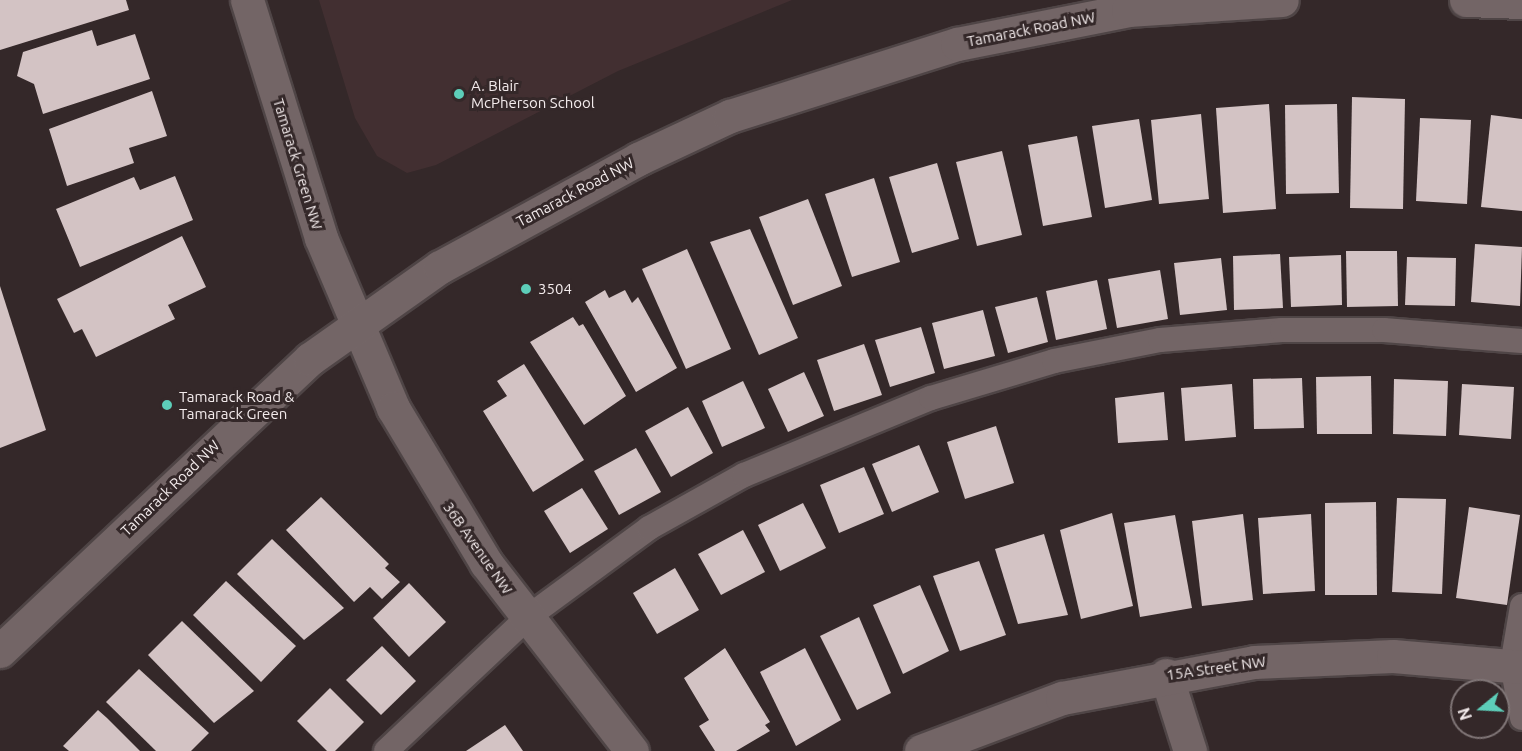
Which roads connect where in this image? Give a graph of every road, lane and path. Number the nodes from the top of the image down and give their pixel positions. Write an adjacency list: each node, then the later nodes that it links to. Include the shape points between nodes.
1 (247, 0): 5 (street, Tamarack Green NW)
2 (1282, 0): 5 (street, Tamarack Road NW, via 1128,10 1063,21 829,80 730,116 638,159 440,267)
3 (1466, 0): 4 (street)
4 (1522, 2)
5 (354, 325): 8 (street, 36B Avenue NW, via 429,473); 9 (street, Tamarack Road NW, via 266,396)
6 (1522, 341): 8 (lane, via 1384,330 1282,330 1160,340 1054,362 931,398 744,475 649,528)
7 (1522, 606): 10 (lane)
8 (528, 617): 13 (lane); 14 (street, 36B Avenue NW)
9 (0, 651)
10 (1517, 666): 11 (street, 15A Street NW, via 1328,656); 12 (lane)
11 (1166, 675): 15 (street, 15A Street NW, via 1062,698); 16 (street)
12 (1522, 718)
13 (386, 751)
14 (632, 751)
15 (921, 751)
16 (1190, 751)

